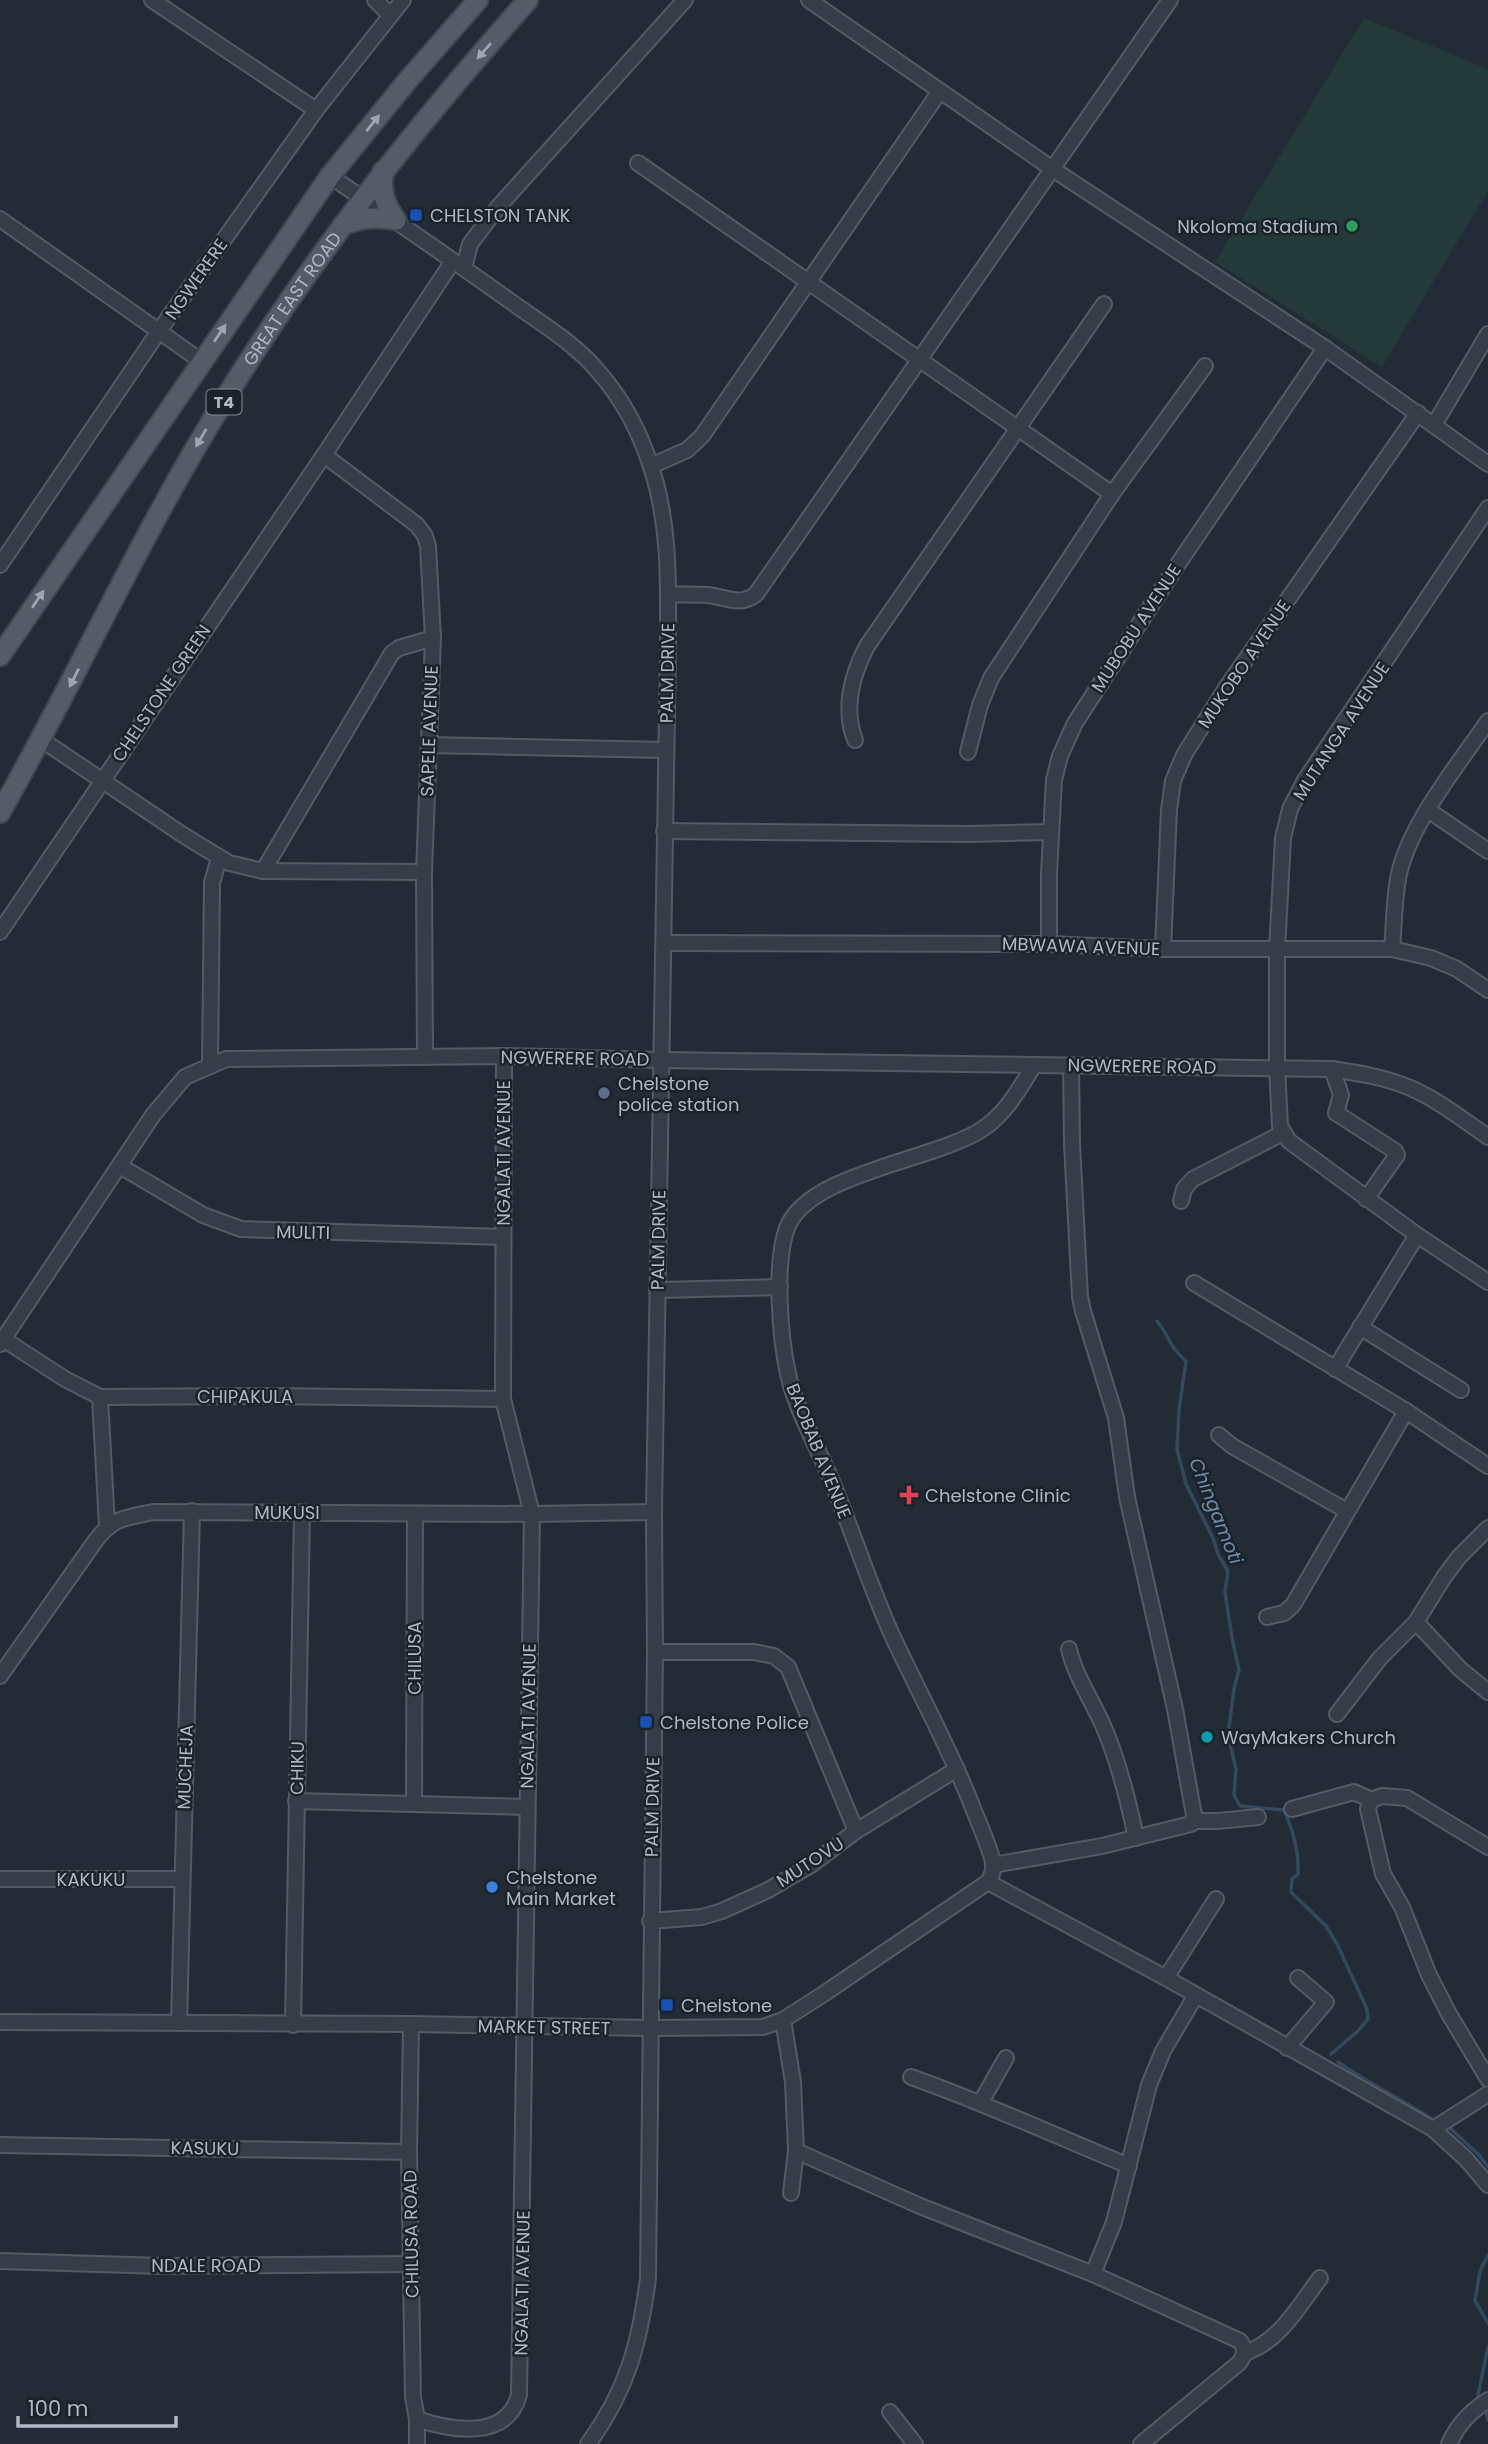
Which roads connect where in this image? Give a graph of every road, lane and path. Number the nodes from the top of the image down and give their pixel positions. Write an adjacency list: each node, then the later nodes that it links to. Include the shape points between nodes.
1 (152, 0): 11 (street)
2 (375, 0): 9 (street)
3 (403, 0): 9 (street, NGWERERE)
4 (478, 0): 15 (main road, T4, one-way to 4)
5 (528, 0): 14 (main road, GREAT EAST ROAD / T4, one-way to 14)
6 (685, 0): 20 (street, CHELSTONE GREEN, via 499,206)
7 (809, 0): 10 (street)
8 (1170, 0): 13 (street)
9 (390, 15): 11 (street, NGWERERE)
10 (940, 91): 13 (street); 21 (street)
11 (316, 110): 23 (street, NGWERERE)
12 (638, 163): 21 (street)
13 (1054, 170): 25 (street); 26 (street)
14 (383, 171): 16 (main road, GREAT EAST ROAD / T4); 18 (main road, via 381,189)
15 (330, 176): 16 (street, PALM DRIVE); 27 (main road, T4, one-way to 15)
16 (362, 198): 18 (street, PALM DRIVE); 19 (main road, GREAT EAST ROAD / T4)
17 (0, 219): 23 (street)
18 (396, 220): 19 (main road, via 379,216); 20 (street, PALM DRIVE)
19 (343, 225): 42 (main road, GREAT EAST ROAD / T4, one-way to 42, via 209,425)
20 (459, 264): 32 (street, CHELSTONE GREEN); 34 (street, PALM DRIVE, via 569,343 596,368 627,412)
21 (806, 282): 26 (street); 34 (street, via 702,436 687,450)
22 (1104, 304): 31 (street)
23 (159, 331): 27 (street); 37 (street, NGWERERE)
24 (1488, 334): 30 (street)
25 (1325, 348): 29 (street); 51 (street, MUBOBU AVENUE, via 1075,723 1054,780)
26 (919, 360): 31 (street); 38 (street, via 756,594 738,602)
27 (201, 361): 40 (main road, T4, one-way to 27)
28 (1205, 366): 35 (street)
29 (1418, 413): 30 (street); 59 (street, MUKOBO AVENUE, via 1184,755 1172,781)
30 (1434, 425): 33 (street)
31 (1017, 428): 35 (street); 43 (street, via 867,646 852,684 850,728)
32 (324, 455): 39 (street, SAPELE AVENUE, via 422,530 428,545); 47 (street, CHELSTONE GREEN)
33 (1488, 464)
34 (651, 466): 38 (street, PALM DRIVE, via 664,520)
35 (1112, 494): 46 (street, via 991,678)
36 (1488, 508): 61 (street, MUTANGA AVENUE, via 1290,809 1283,838)
37 (0, 565)
38 (668, 594): 45 (street, PALM DRIVE)
39 (433, 638): 44 (street, SAPELE AVENUE); 54 (street, via 392,653)
40 (0, 656)
41 (1488, 721): 48 (street)
42 (41, 740): 47 (street); 49 (main road, GREAT EAST ROAD / T4)
43 (855, 740)
44 (429, 745): 45 (street); 55 (street, SAPELE AVENUE)
45 (666, 750): 50 (street, PALM DRIVE)
46 (968, 752)
47 (102, 780): 53 (street); 56 (street, CHELSTONE GREEN)
48 (1428, 810): 52 (street); 60 (street, via 1398,877)
49 (0, 813)
50 (664, 831): 51 (street); 57 (street, PALM DRIVE)
51 (1051, 832): 58 (street, MUBOBU AVENUE)
52 (1488, 851)
53 (219, 858): 54 (street); 66 (street, via 212,883)
54 (263, 871): 55 (street)
55 (424, 872): 63 (street, SAPELE AVENUE)
56 (0, 932)
57 (664, 943): 58 (street, MBWAWA AVENUE); 65 (street, PALM DRIVE)
58 (1049, 944): 59 (street, MBWAWA AVENUE)
59 (1163, 949): 61 (street, MBWAWA AVENUE)
60 (1392, 949): 61 (street, MBWAWA AVENUE); 62 (street, MBWAWA AVENUE, via 1431,958)
61 (1277, 950): 69 (street, MUTANGA AVENUE)
62 (1488, 989)
63 (425, 1056): 64 (street, NGWERERE ROAD); 66 (street, NGWERERE ROAD, via 226,1059)
64 (504, 1056): 65 (street, NGWERERE ROAD); 77 (street, NGALATI AVENUE)
65 (660, 1060): 67 (street, NGWERERE ROAD); 81 (street, PALM DRIVE)
66 (210, 1064): 73 (street, NGWERERE ROAD, via 173,1089)
67 (1034, 1065): 68 (street, NGWERERE ROAD); 80 (street, BAOBAB AVENUE, via 1006,1108 980,1131 839,1183 806,1202 787,1229)
68 (1071, 1066): 69 (street, NGWERERE ROAD); 113 (street, via 1080,1297 1116,1418 1127,1497)
69 (1277, 1067): 70 (street, NGWERERE ROAD); 71 (street, MUTANGA AVENUE)
70 (1332, 1069): 72 (street, NGWERERE ROAD, via 1408,1087); 74 (street, via 1341,1095 1336,1113 1397,1155)
71 (1283, 1133): 74 (street); 75 (street, via 1193,1179)
72 (1487, 1133)
73 (120, 1166): 77 (street, MULITI, via 203,1215 241,1229); 83 (street, NGWERERE ROAD)
74 (1366, 1199): 76 (street)
75 (1181, 1201)
76 (1417, 1236): 78 (street); 82 (street)
77 (503, 1237): 87 (street, NGALATI AVENUE)
78 (1488, 1282)
79 (1194, 1283): 84 (street)
80 (780, 1287): 81 (street); 106 (street, BAOBAB AVENUE, via 782,1341 792,1390 891,1632)
81 (657, 1290): 92 (street, PALM DRIVE)
82 (1360, 1327): 84 (street); 85 (street)
83 (2, 1342): 86 (street, CHIPAKULA)
84 (1335, 1369): 88 (street)
85 (1461, 1390)
86 (100, 1397): 87 (street, CHIPAKULA); 97 (street)
87 (503, 1399): 96 (street, NGALATI AVENUE)
88 (1406, 1410): 90 (street); 93 (street)
89 (1219, 1435): 93 (street)
90 (1488, 1466)
91 (192, 1511): 94 (street, MUKUSI); 97 (street, MUKUSI, via 153,1512); 119 (street, MUCHEJA)
92 (654, 1511): 96 (street, MUKUSI); 102 (street, PALM DRIVE)
93 (1347, 1511): 99 (street, via 1293,1605)
94 (302, 1512): 95 (street, MUKUSI); 108 (street, CHIKU)
95 (415, 1514): 96 (street, MUKUSI); 109 (street, CHILUSA)
96 (532, 1514): 110 (street, NGALATI AVENUE)
97 (107, 1526): 103 (street)
98 (1488, 1528): 100 (street, via 1459,1557)
99 (1267, 1617)
100 (1416, 1622): 104 (street); 105 (street, via 1380,1658)
101 (1069, 1649): 115 (street, via 1124,1785)
102 (655, 1652): 114 (street, via 754,1652 774,1656 788,1667); 122 (street, PALM DRIVE)
103 (0, 1676)
104 (1488, 1692)
105 (1337, 1714)
106 (957, 1769): 114 (street, MUTOVU); 117 (street, BAOBAB AVENUE)
107 (1371, 1800): 111 (street, via 1354,1792); 116 (street, via 1406,1798); 136 (street, via 1368,1810 1382,1874 1402,1907 1448,2014)
108 (296, 1801): 109 (street); 130 (street, CHIKU)
109 (414, 1803): 110 (street)
110 (526, 1807): 131 (street, NGALATI AVENUE)
111 (1292, 1809)
112 (1258, 1817): 113 (street)
113 (1195, 1821): 115 (street)
114 (856, 1831): 122 (street, MUTOVU, via 811,1865 722,1911)
115 (1136, 1838): 117 (street)
116 (1488, 1847)
117 (993, 1865): 120 (street)
118 (0, 1879): 119 (street, KAKUKU)
119 (181, 1879): 128 (street, MUCHEJA)
120 (988, 1882): 123 (street); 126 (street, MARKET STREET)
121 (1216, 1899): 123 (street)
122 (650, 1921): 132 (street, PALM DRIVE)
123 (1166, 1978): 125 (street)
124 (1298, 1978): 133 (street, via 1326,2002)
125 (1196, 1995): 133 (street); 143 (street, via 1149,2085)
126 (783, 2020): 132 (street, MARKET STREET, via 752,2028); 141 (street, via 793,2082)
127 (0, 2022): 128 (street, MARKET STREET)
128 (179, 2023): 130 (street, MARKET STREET)
129 (411, 2024): 130 (street, MARKET STREET); 131 (street, MARKET STREET); 142 (street, CHILUSA ROAD)
130 (293, 2025)
131 (523, 2027): 132 (street, MARKET STREET); 153 (street, NGALATI AVENUE, via 520,2381 515,2408 493,2426 437,2426)
132 (650, 2028): 155 (street, PALM DRIVE, via 648,2278 642,2324 617,2399)
133 (1287, 2048): 139 (street)
134 (1006, 2058): 138 (street)
135 (911, 2077): 138 (street)
136 (1488, 2079)
137 (1488, 2094): 139 (street)
138 (981, 2102): 143 (street)
139 (1433, 2129): 144 (street)
140 (0, 2145): 142 (street, KASUKU)
141 (796, 2151): 145 (street); 148 (street)
142 (410, 2152): 147 (street, CHILUSA ROAD)
143 (1129, 2166): 148 (street)
144 (1488, 2185)
145 (791, 2193)
146 (0, 2260): 147 (street, NDALE ROAD, via 162,2266)
147 (411, 2264): 153 (street, CHILUSA ROAD)
148 (1093, 2274): 150 (street, via 1232,2336 1245,2347)
149 (1320, 2278): 150 (street, via 1271,2340)
150 (1245, 2353): 157 (street, via 1233,2369)
151 (1488, 2400): 158 (street, via 1457,2427)
152 (890, 2412): 156 (street)
153 (417, 2419): 154 (street, CHILUSA ROAD)
154 (417, 2444)
155 (588, 2444)
156 (915, 2444)
157 (1141, 2444)
158 (1449, 2444)

